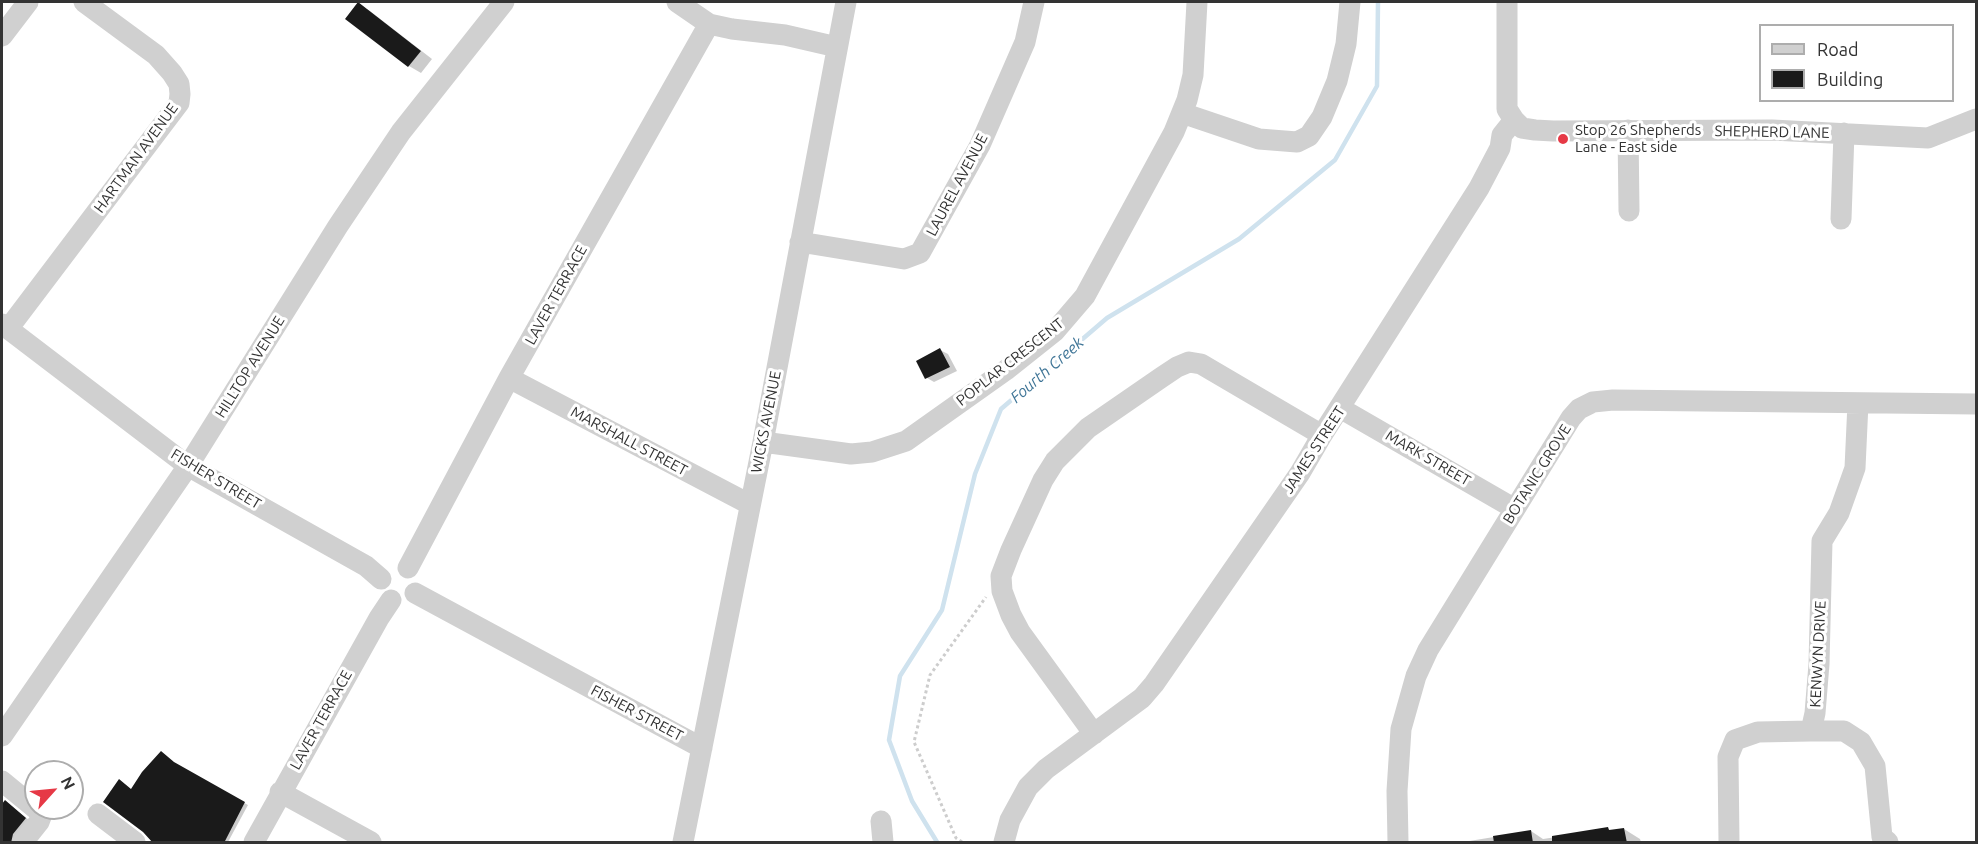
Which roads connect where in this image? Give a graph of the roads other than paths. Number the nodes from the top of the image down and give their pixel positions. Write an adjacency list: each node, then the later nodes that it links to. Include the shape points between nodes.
1 (28, 2): 11 (street)
2 (84, 2): 21 (street, HARTMAN AVENUE, via 161,61 179,84 179,104)
3 (504, 2): 28 (street, HILLTOP AVENUE, via 395,142)
4 (677, 2): 10 (street)
5 (846, 2): 12 (street, WICKS AVENUE)
6 (1034, 2): 20 (street, LAUREL AVENUE, via 1024,42 980,145 920,253 904,259)
7 (1197, 2): 13 (street, POPLAR CRESCENT, via 1192,75)
8 (1350, 2): 13 (street, via 1337,81 1309,136 1297,142 1259,139)
9 (1507, 2): 15 (street, via 1507,109)
10 (709, 24): 12 (street, via 784,35); 22 (street, LAVER TERRACE)
11 (2, 36)
12 (837, 48): 20 (street, WICKS AVENUE)
13 (1182, 113): 27 (street, POPLAR CRESCENT, via 1085,296 1055,331 1006,370 906,441 882,449 851,454)
14 (1977, 119): 17 (street, SHEPHERD LANE, via 1928,138)
15 (1514, 120): 16 (street, SHEPHERD LANE, via 1522,128 1535,130); 25 (street, JAMES STREET, via 1502,135 1500,148 1479,188)
16 (1628, 130): 17 (street, SHEPHERD LANE); 18 (street)
17 (1844, 134): 19 (street, SHEPHERD LANE)
18 (1629, 211)
19 (1841, 219)
20 (800, 242): 27 (street, WICKS AVENUE)
21 (5, 327): 28 (street, FISHER STREET)
22 (509, 378): 29 (street, MARSHALL STREET); 31 (street, LAVER TERRACE)
23 (1858, 403): 24 (street, BOTANIC GROVE); 30 (street, BOTANIC GROVE, via 1593,402 1571,418); 35 (street, KENWYN DRIVE, via 1855,468 1839,513 1822,541 1819,664)
24 (1977, 404)
25 (1340, 408): 26 (street, JAMES STREET); 30 (street, MARK STREET)
26 (1322, 435): 36 (street, JAMES STREET, via 1300,473 1154,684 1142,698); 36 (street, via 1202,364 1189,363 1177,367 1089,428 1055,461 1042,480 1011,550 1001,576 1002,591 1020,632)
27 (763, 442): 29 (street, WICKS AVENUE)
28 (188, 466): 32 (street, FISHER STREET, via 366,566); 37 (street, HILLTOP AVENUE)
29 (749, 504): 38 (street, WICKS AVENUE)
30 (1515, 509): 50 (street, BOTANIC GROVE, via 1416,676 1401,729)
31 (408, 568): 32 (street, via 391,567); 33 (street, via 417,582)
32 (381, 579): 34 (street, via 384,593)
33 (415, 593): 34 (street, via 405,600); 38 (street, FISHER STREET)
34 (392, 600): 40 (street, LAVER TERRACE)
35 (1811, 730): 51 (street, via 1758,732 1735,740 1728,757); 52 (street, via 1844,731 1861,742 1875,766 1882,837)
36 (1094, 734): 49 (street, JAMES STREET, via 1028,787 1010,820)
37 (2, 736)
38 (702, 748): 47 (street, WICKS AVENUE)
39 (2, 781): 43 (street, via 42,814)
40 (280, 792): 45 (street, LAVER TERRACE); 46 (street)
41 (98, 814): 44 (street)
42 (881, 821): 48 (street)
43 (23, 843)
44 (135, 843)
45 (254, 843)
46 (371, 843)
47 (683, 843)
48 (883, 843)
49 (1004, 843)
50 (1398, 843)
51 (1729, 843)
52 (1888, 843)

